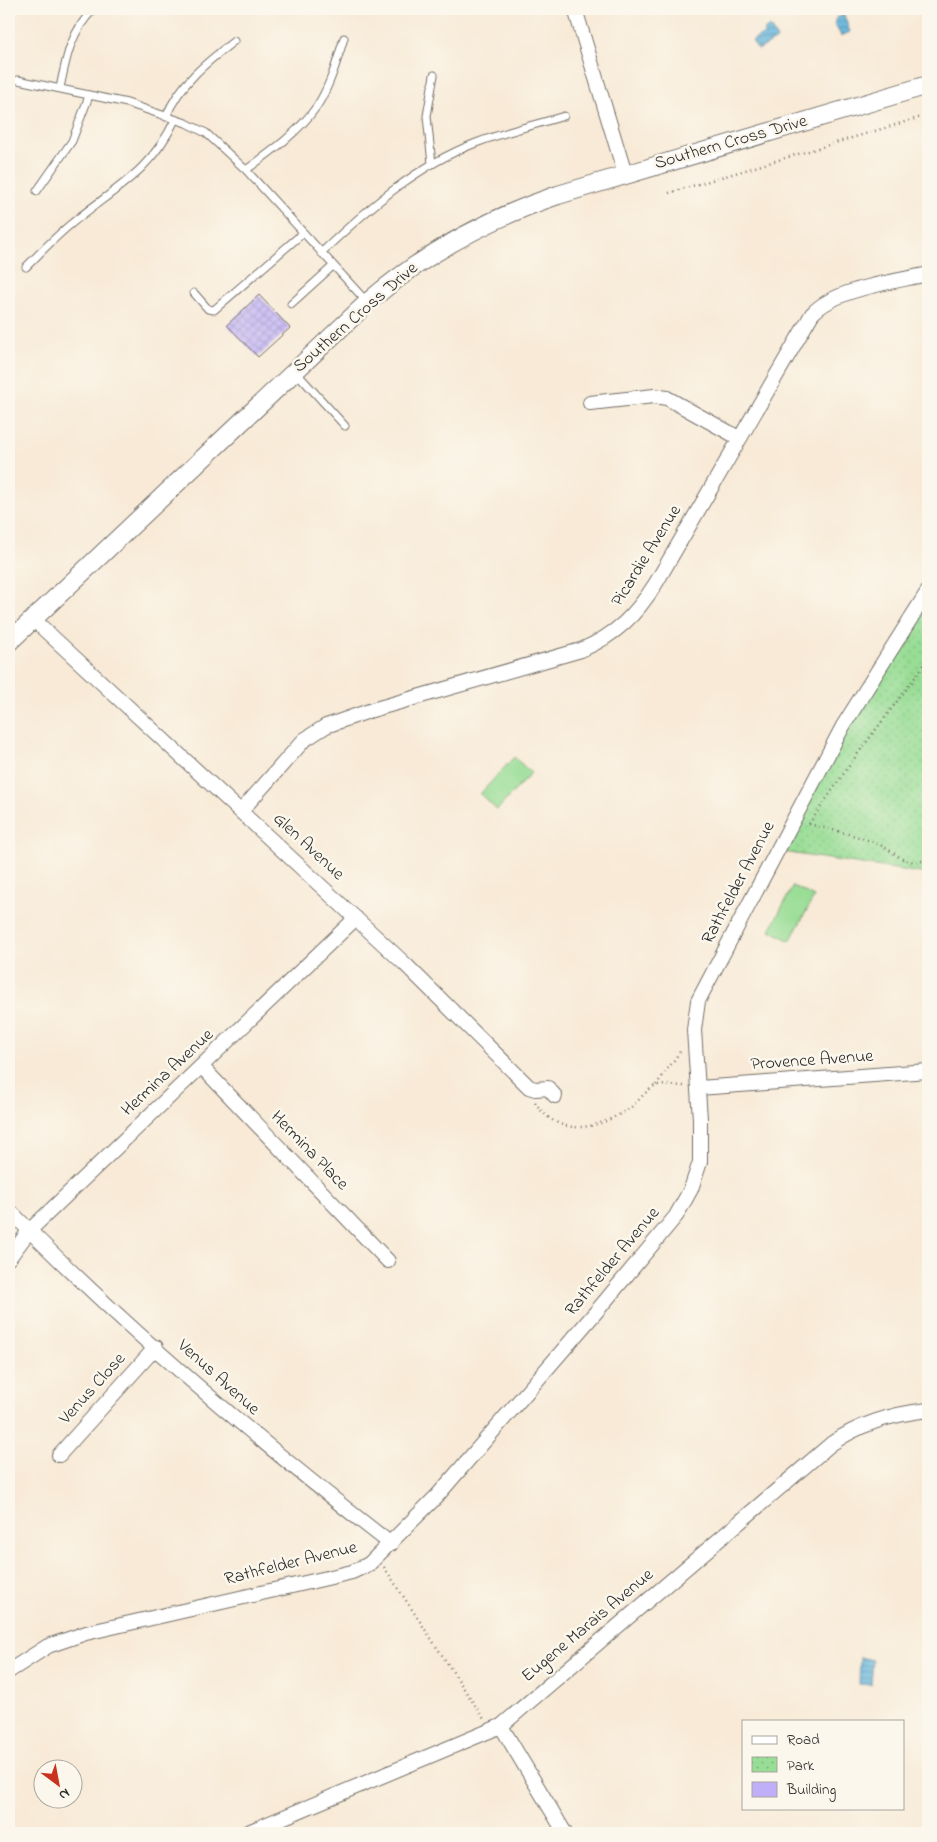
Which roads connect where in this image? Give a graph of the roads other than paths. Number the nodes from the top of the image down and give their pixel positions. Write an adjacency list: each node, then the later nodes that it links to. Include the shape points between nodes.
1 (94, 9): 8 (lane, via 76,30)
2 (575, 9): 15 (street)
3 (344, 38): 14 (lane, via 331,78 317,106 297,129)
4 (234, 41): 11 (lane, via 178,92)
5 (434, 75): 13 (lane, via 427,128)
6 (18, 80): 8 (lane)
7 (928, 85): 15 (street, Southern Cross Drive)
8 (60, 88): 9 (lane)
9 (89, 96): 11 (lane, via 127,103); 16 (lane, via 72,141)
10 (564, 116): 13 (lane, via 476,143)
11 (166, 117): 12 (lane)
12 (175, 120): 14 (lane, via 206,133); 20 (lane, via 154,156 126,183 70,225)
13 (432, 164): 18 (lane, via 379,202)
14 (246, 170): 17 (lane)
15 (626, 174): 23 (street, Southern Cross Drive, via 528,205 473,229 429,255)
16 (37, 191)
17 (303, 233): 18 (lane); 22 (lane, via 214,310 208,309)
18 (322, 253): 19 (lane)
19 (334, 266): 23 (lane); 24 (lane)
20 (26, 267)
21 (928, 274): 28 (street, Picardie Avenue, via 840,296 819,307 804,325)
22 (194, 293)
23 (368, 302): 25 (street, Southern Cross Drive)
24 (291, 304)
25 (294, 371): 27 (lane); 30 (street, Southern Cross Drive)
26 (590, 403): 28 (street, via 654,396 667,398)
27 (345, 426)
28 (739, 438): 32 (street, Picardie Avenue, via 645,601 617,630 581,650 326,726 304,740)
29 (928, 591): 36 (street, Rathfelder Avenue, via 844,726 698,1001 694,1036)
30 (33, 619): 31 (street, Southern Cross Drive); 32 (street, Glen Avenue, via 166,744)
31 (9, 642)
32 (242, 810): 33 (street, Glen Avenue)
33 (356, 918): 34 (street, Hermina Avenue); 37 (street, Glen Avenue, via 532,1089 548,1088)
34 (202, 1067): 39 (street, Hermina Avenue); 41 (street, Hermina Place)
35 (928, 1071): 36 (street, Provence Avenue)
36 (699, 1088): 45 (street, Rathfelder Avenue, via 700,1162 691,1189 676,1216 482,1445)
37 (555, 1096)
38 (9, 1210): 39 (street, Venus Avenue)
39 (29, 1231): 40 (street, Hermina Avenue); 42 (street, Venus Avenue)
40 (9, 1258)
41 (388, 1261)
42 (156, 1347): 44 (street, Venus Close); 45 (street, Venus Avenue, via 266,1446)
43 (928, 1410): 47 (street, Eugene Marais Avenue, via 862,1425 831,1444)
44 (59, 1455)
45 (391, 1544): 46 (street, Rathfelder Avenue, via 377,1558 352,1572 67,1638)
46 (9, 1671)
47 (496, 1728): 48 (street, Eugene Marais Avenue); 49 (street)
48 (246, 1833)
49 (565, 1833)

